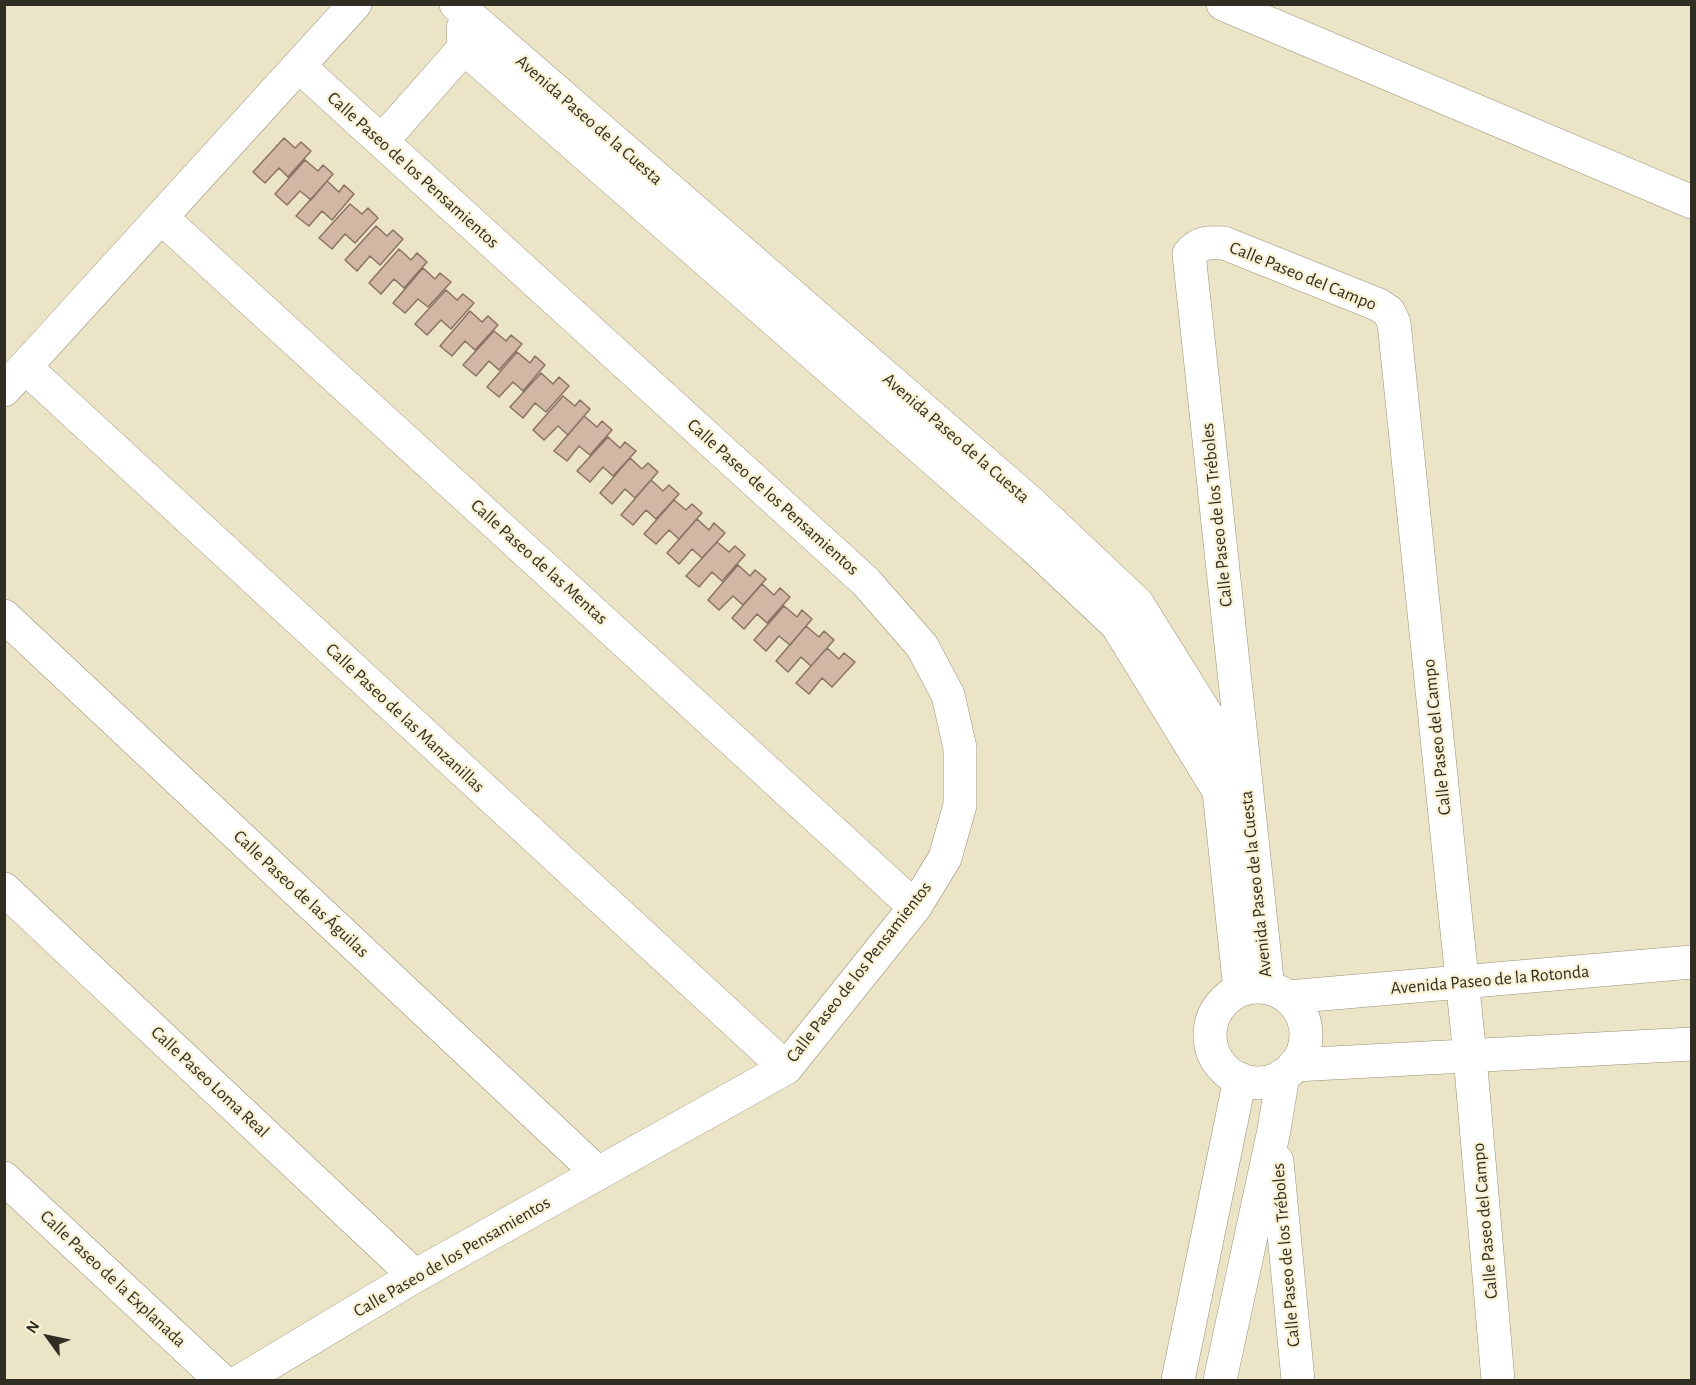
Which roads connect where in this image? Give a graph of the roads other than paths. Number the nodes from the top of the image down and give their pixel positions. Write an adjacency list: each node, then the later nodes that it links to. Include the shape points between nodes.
1 (355, 4): 5 (street)
2 (455, 4): 4 (street, via 464,31); 12 (street, Avenida Paseo de la Cuesta, via 1030,502 1137,603)
3 (1223, 4): 7 (street)
4 (464, 48): 6 (street); 17 (street, Avenida Paseo de la Cuesta, via 1033,546 1117,626 1219,791)
5 (300, 67): 6 (street, Calle Paseo de los Pensamientos); 8 (street)
6 (382, 141): 14 (street, Calle Paseo de los Pensamientos, via 866,582 922,646 948,695 960,748 960,805 945,858)
7 (1692, 202)
8 (162, 218): 10 (street); 14 (street, Calle Paseo de las Mentas)
9 (1189, 254): 12 (street, Calle Paseo de los Tréboles); 16 (street, Calle Paseo del Campo, via 1202,243 1224,243 1379,305 1389,312 1394,323)
10 (15, 378): 20 (street, Calle Paseo de las Manzanillas)
11 (4, 616): 24 (street, Calle Paseo de las Águilas)
12 (1245, 776): 17 (street, Avenida Paseo de la Cuesta)
13 (4, 889): 26 (street, Calle Paseo Loma Real)
14 (915, 907): 20 (street, Calle Paseo de los Pensamientos)
15 (1692, 962): 16 (street, Avenida Paseo de la Rotonda)
16 (1462, 982): 17 (street, Avenida Paseo de la Rotonda); 19 (street, Calle Paseo del Campo)
17 (1265, 992): 21 (street, via 1298,1009 1304,1023 1302,1053); 22 (street, via 1227,998 1211,1021 1212,1049 1218,1062)
18 (1692, 1044): 19 (street)
19 (1470, 1056): 21 (street); 32 (street, Calle Paseo del Campo)
20 (786, 1068): 24 (street, Calle Paseo de los Pensamientos)
21 (1289, 1070): 22 (street, via 1269,1081); 23 (street)
22 (1240, 1080): 29 (street)
23 (1274, 1130): 30 (street); 31 (street, Calle Paseo de los Tréboles)
24 (598, 1173): 26 (street, Calle Paseo de los Pensamientos)
25 (4, 1178): 27 (street, Calle Paseo de la Explanada)
26 (415, 1276): 28 (street, Calle Paseo de los Pensamientos)
27 (221, 1380)
28 (242, 1380)
29 (1178, 1380)
30 (1220, 1380)
31 (1298, 1380)
32 (1498, 1380)

